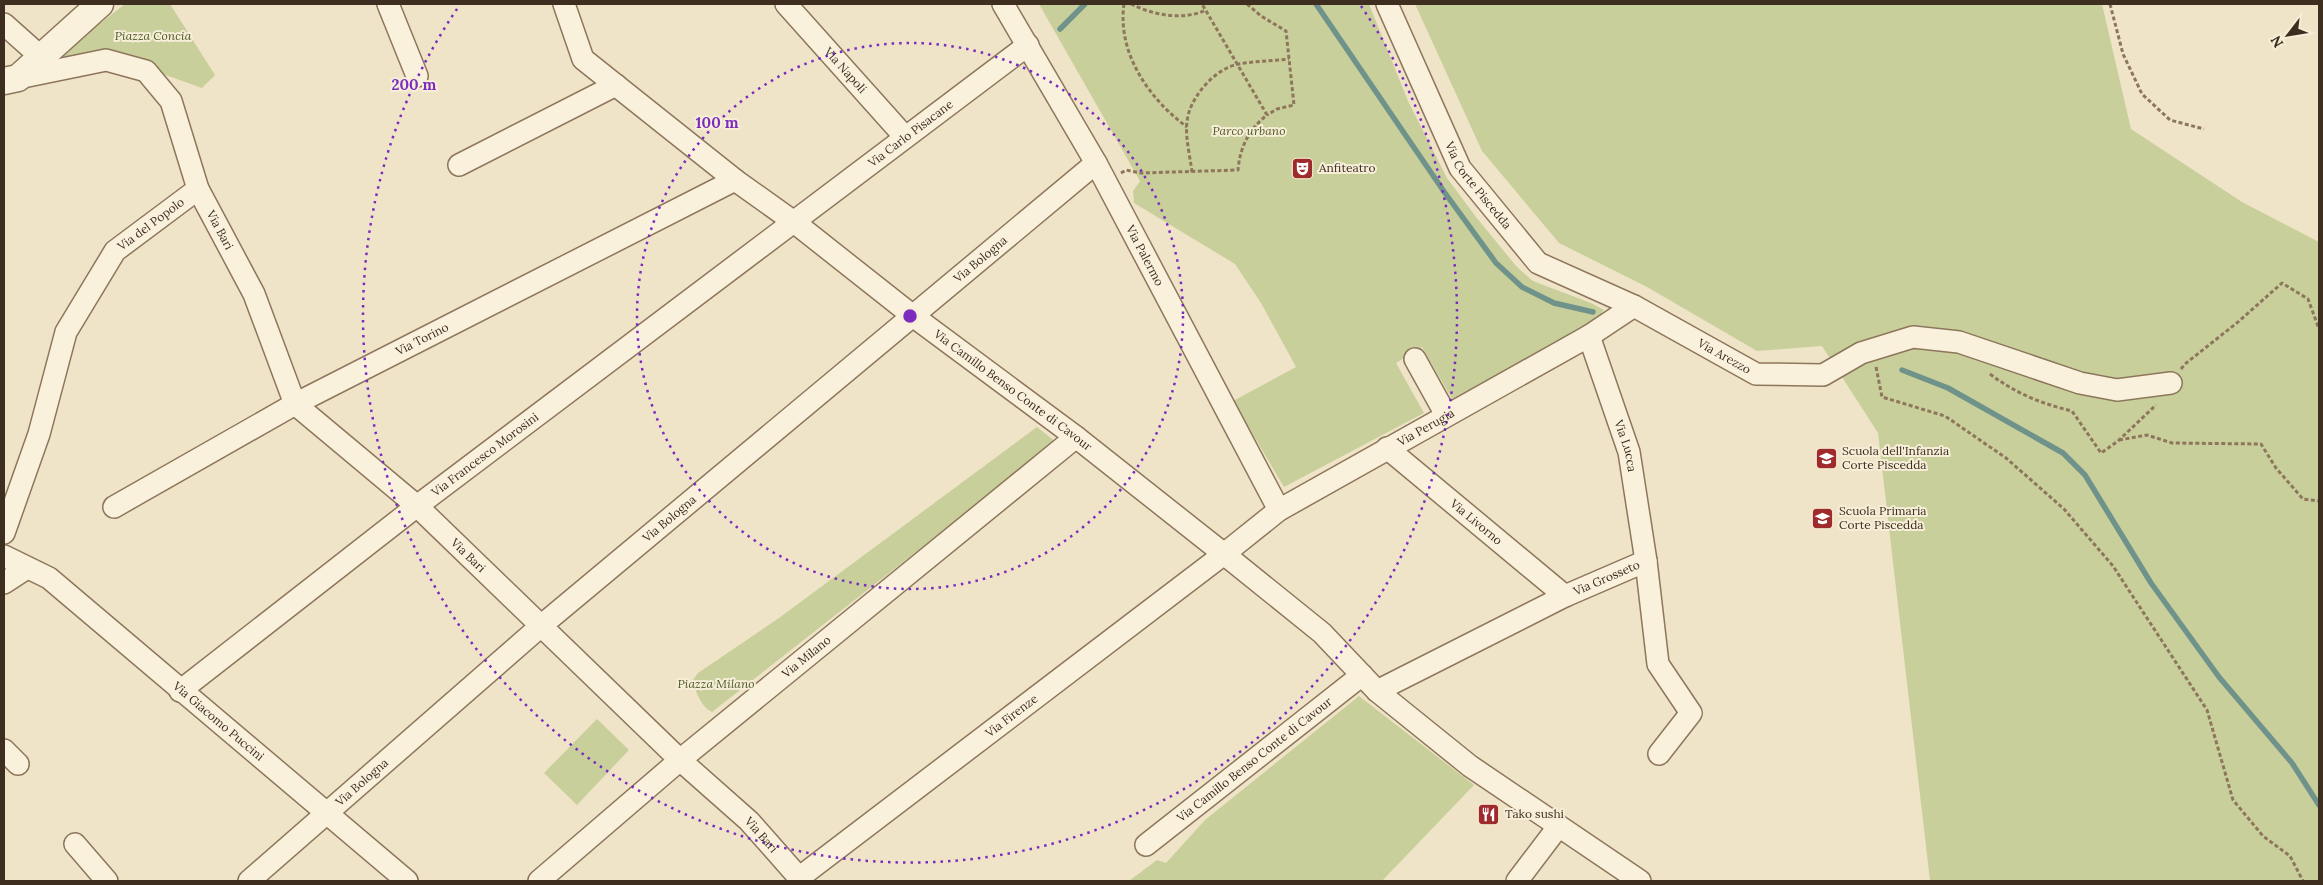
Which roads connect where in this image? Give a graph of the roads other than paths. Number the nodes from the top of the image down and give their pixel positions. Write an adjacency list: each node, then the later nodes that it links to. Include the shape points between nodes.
1 (100, 4): 9 (street)
2 (388, 4): 10 (street)
3 (564, 4): 12 (street, Via Camillo Benso Conte di Cavour, via 583,59)
4 (786, 4): 13 (street, Via Napoli)
5 (1003, 4): 8 (street, Via Palermo)
6 (1387, 4): 19 (street, Via Corte Piscedda, via 1460,168 1538,263)
7 (4, 24): 9 (street)
8 (1028, 45): 13 (street, Via Carlo Pisacane); 15 (street, Via Palermo)
9 (41, 57): 11 (street)
10 (417, 76)
11 (11, 80): 17 (street, Via del Popolo, via 106,60 146,71 171,101)
12 (616, 85): 14 (street); 16 (street, Via Camillo Benso Conte di Cavour)
13 (905, 137): 18 (street, Via Carlo Pisacane)
14 (459, 165)
15 (1100, 172): 20 (street, Via Bologna); 30 (street, Via Palermo)
16 (735, 180): 18 (street, Via Camillo Benso Conte di Cavour); 24 (street, Via Torino)
17 (198, 189): 24 (street, Via Bari, via 254,294); 31 (street, Via del Popolo, via 115,251 66,332 38,434)
18 (794, 222): 20 (street, Via Camillo Benso Conte di Cavour); 28 (street, Via Francesco Morosini)
19 (1634, 306): 21 (street, Via Perugia); 23 (street, Via Arezzo, via 1756,374 1823,375 1862,353 1913,337 1959,342 2080,383 2117,390)
20 (913, 316): 26 (street, Via Camillo Benso Conte di Cavour); 38 (street, Via Bologna)
21 (1589, 336): 25 (street, Via Perugia); 34 (street, Via Lucca, via 1629,452)
22 (1415, 359): 25 (street)
23 (2171, 383)
24 (295, 404): 28 (street, Via Bari); 29 (street, Via Torino)
25 (1446, 415): 27 (street, Via Perugia)
26 (1076, 438): 32 (street, Via Camillo Benso Conte di Cavour); 43 (street, Via Milano)
27 (1387, 448): 30 (street, Via Perugia); 37 (street, Via Livorno)
28 (416, 506): 38 (street, Via Bari); 40 (street, Via Francesco Morosini)
29 (114, 507)
30 (1279, 510): 32 (street, Via Perugia)
31 (4, 533)
32 (1224, 554): 39 (street, Via Camillo Benso Conte di Cavour, via 1322,633); 48 (street, Via Firenze)
33 (4, 556): 35 (street, Via Giacomo Puccini)
34 (1646, 561): 37 (street, Via Grosseto); 42 (street, Via Grosseto, via 1658,664 1691,713)
35 (27, 568): 36 (street); 40 (street, Via Giacomo Puccini, via 49,578)
36 (4, 583)
37 (1565, 596): 41 (street, Via Grosseto)
38 (542, 626): 43 (street, Via Bari); 44 (street, Via Bologna)
39 (1362, 675): 41 (street, Via Camillo Benso Conte di Cavour); 47 (street, Via Camillo Benso Conte di Cavour)
40 (180, 691): 44 (street, Via Giacomo Puccini)
41 (1377, 691): 45 (street, Via Camillo Benso Conte di Cavour, via 1470,766)
42 (1659, 754)
43 (680, 760): 48 (street, Via Bari, via 749,821); 52 (street, Via Milano)
44 (326, 814): 50 (street, Via Bologna); 51 (street, Via Giacomo Puccini)
45 (1558, 826): 53 (street); 54 (street, Via Camillo Benso Conte di Cavour)
46 (75, 844): 49 (street)
47 (1146, 845)
48 (801, 879)
49 (107, 881)
50 (248, 881)
51 (407, 881)
52 (540, 881)
53 (1517, 881)
54 (1640, 881)

